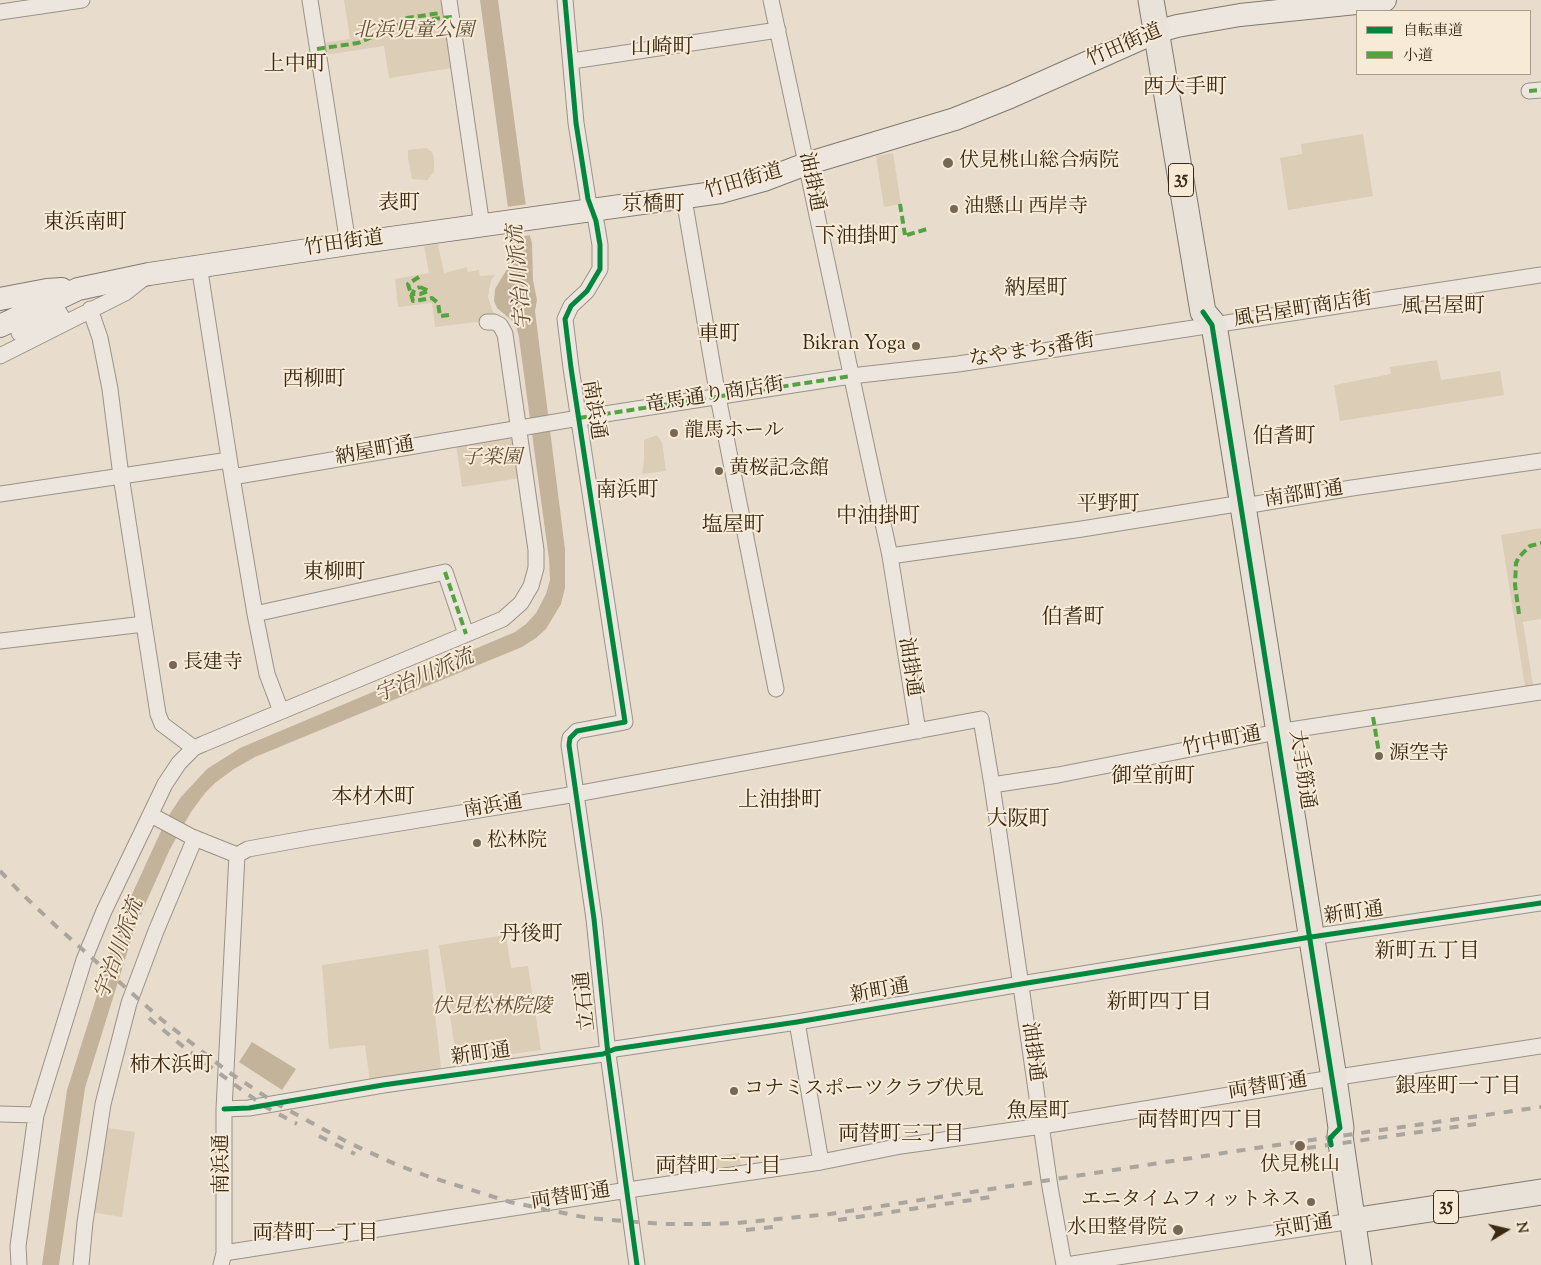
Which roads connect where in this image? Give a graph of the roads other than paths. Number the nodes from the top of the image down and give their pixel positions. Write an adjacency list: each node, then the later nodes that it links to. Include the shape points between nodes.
1 (82, 0): 8 (street)
2 (310, 0): 16 (street)
3 (450, 0): 15 (street)
4 (565, 0): 11 (street, 南浜通)
5 (771, 0): 9 (street, 油掛通)
6 (1151, 0): 10 (main road, 大手筋通 / 35)
7 (1385, 0): 10 (main road, 竹田街道, via 1240,14)
8 (0, 12)
9 (778, 30): 11 (street); 12 (street, 油掛通)
10 (1156, 32): 12 (main road, 竹田街道, via 954,119); 25 (main road, 大手筋通 / 35, via 1203,312)
11 (572, 61): 14 (street, 南浜通, via 576,123 588,199)
12 (806, 164): 13 (main road, 竹田街道, via 743,187); 27 (street, 油掛通)
13 (684, 198): 14 (main road, 竹田街道); 28 (street)
14 (593, 211): 15 (main road, 竹田街道); 29 (street, 南浜通, via 600,245 600,268 565,319)
15 (486, 226): 16 (main road, 竹田街道)
16 (348, 244): 17 (main road, 竹田街道)
17 (200, 265): 18 (main road, 竹田街道); 31 (street)
18 (149, 274): 20 (main road, 竹田街道); 22 (street, via 125,293)
19 (1541, 276): 25 (street, 風呂屋町商店街)
20 (78, 289): 21 (main road, via 46,290); 24 (main road, 竹田街道)
21 (3, 298): 24 (main road, via 12,307)
22 (90, 309): 26 (street); 33 (street, via 100,338 110,389)
23 (487, 322): 30 (street, via 497,324 505,334)
24 (6, 323)
25 (1214, 324): 27 (street, なやまち5番街, via 958,364); 36 (main road, 大手筋通 / 35)
26 (0, 356)
27 (851, 376): 28 (street, 竜馬通り商店街); 37 (street, 油掛通)
28 (718, 397): 29 (street, 竜馬通り商店街); 42 (street)
29 (578, 418): 30 (street, 納屋町通); 49 (street, 南浜通, via 625,722 577,731 572,735 569,745)
30 (521, 428): 34 (street, 納屋町通); 40 (street, via 536,550 535,574 525,597 513,612)
31 (229, 460): 33 (street); 34 (street)
32 (1541, 461): 36 (street, 南部町通)
33 (121, 476): 35 (street); 39 (street)
34 (232, 477): 38 (street)
35 (0, 494)
36 (1242, 506): 37 (street, 南部町通, via 1230,505); 46 (main road, 大手筋通 / 35)
37 (890, 556): 45 (street, 油掛通)
38 (255, 614): 40 (street, via 445,572); 44 (street, via 267,674)
39 (144, 624): 41 (street); 47 (street, via 162,724)
40 (466, 634): 44 (street)
41 (0, 642)
42 (776, 689)
43 (1541, 692): 46 (street, 竹中町通)
44 (281, 711): 47 (street)
45 (918, 731): 48 (street, 油掛通, via 981,719); 49 (street)
46 (1279, 732): 48 (street, 竹中町通); 54 (main road, 大手筋通 / 35)
47 (194, 748): 50 (street, via 179,762)
48 (992, 785): 55 (street, 油掛通)
49 (576, 794): 52 (street, 南浜通, via 309,838 248,849); 58 (street, 立石通, via 594,919)
50 (151, 814): 51 (street); 62 (street, via 84,960)
51 (194, 837): 52 (street); 70 (street, via 129,1003 103,1104)
52 (237, 855): 60 (street, 南浜通)
53 (1541, 903): 54 (street, 新町通)
54 (1311, 937): 55 (street, 新町通); 59 (main road, 大手筋通 / 35)
55 (1021, 984): 56 (street, 新町通); 63 (street, 油掛通)
56 (797, 1022): 58 (street, 新町通, via 615,1049); 64 (street)
57 (1541, 1046): 59 (street, 両替町通)
58 (608, 1054): 60 (street, 新町通, via 383,1085 250,1108); 65 (street, 立石通)
59 (1334, 1078): 63 (street, 両替町通); 67 (main road, 大手筋通 / 35)
60 (224, 1109): 68 (street, 南浜通)
61 (0, 1114): 62 (street)
62 (36, 1115): 69 (street)
63 (1042, 1126): 64 (street, 両替町通, via 901,1146); 72 (street, 油掛通)
64 (821, 1162): 65 (street, 両替町通)
65 (628, 1190): 68 (street, 両替町通); 71 (street, 立石通)
66 (1541, 1192): 67 (main road, 京町通 / 35)
67 (1352, 1221): 72 (street, 京町通); 73 (main road, 大手筋通)
68 (223, 1259)
69 (18, 1265)
70 (81, 1265)
71 (637, 1265)
72 (1065, 1265)
73 (1359, 1265)

